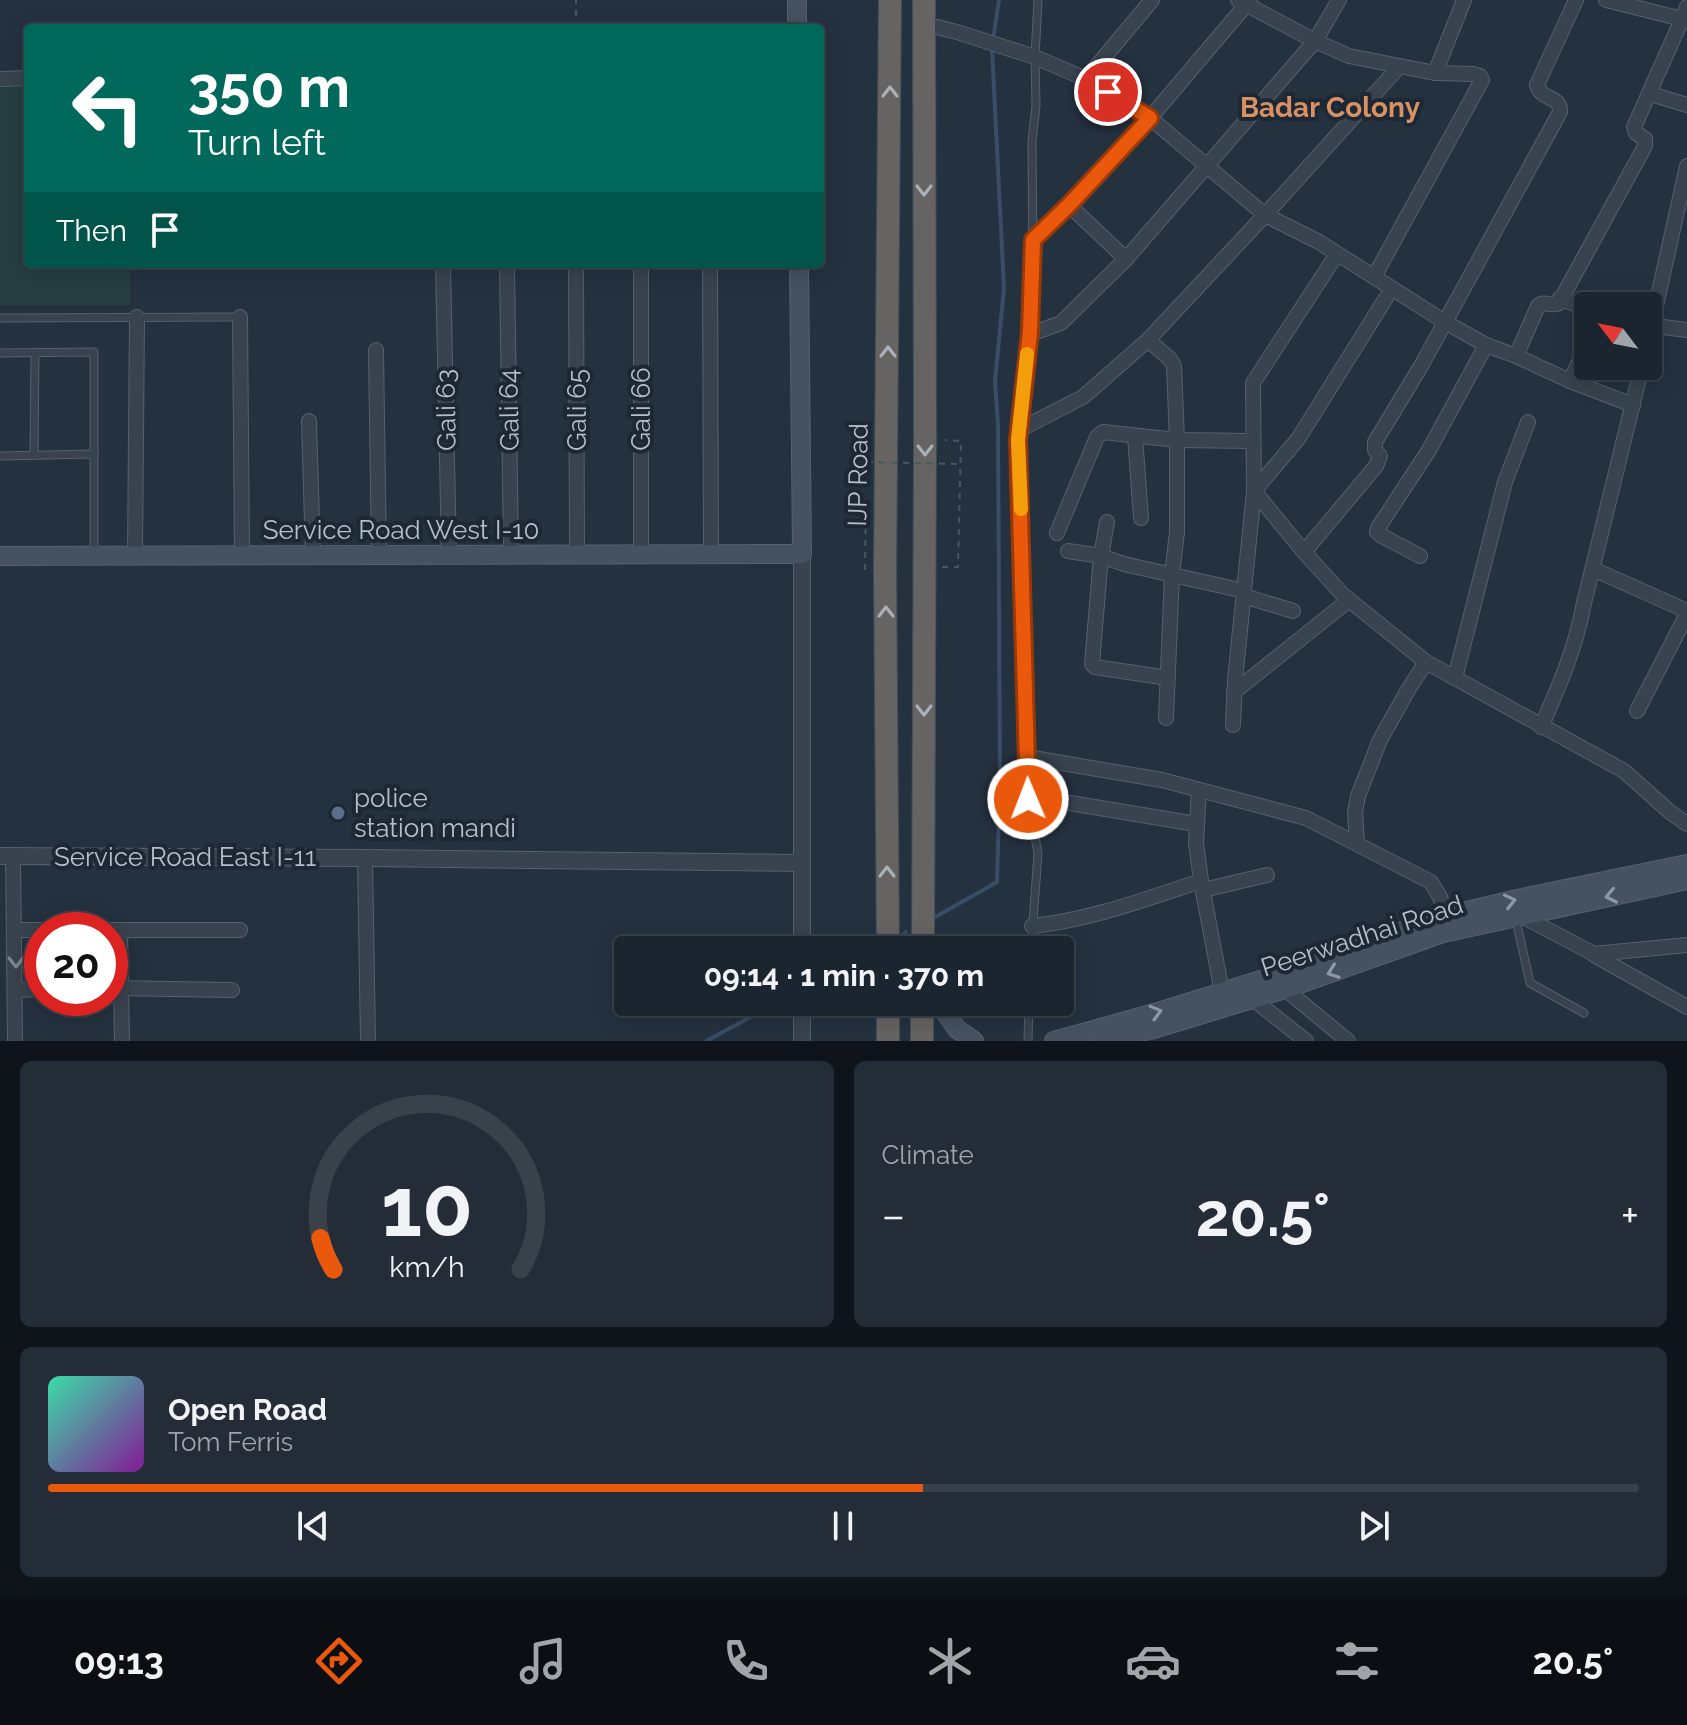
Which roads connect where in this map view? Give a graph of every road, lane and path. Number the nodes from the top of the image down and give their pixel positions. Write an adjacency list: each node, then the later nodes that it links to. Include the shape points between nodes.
1 (576, 0): 13 (path)
2 (797, 0): 14 (main road)
3 (890, 0): 131 (highway, IJP Road, one-way to 3)
4 (924, 0): 15 (highway)
5 (1038, 0): 17 (lane)
6 (1152, 0): 22 (street)
7 (1339, 0): 16 (street)
8 (1464, 0): 19 (street)
9 (1576, 0): 47 (street, via 1537,85 1542,95 1559,102 1560,112)
10 (1606, 0): 12 (street)
11 (1245, 2): 16 (street); 25 (street)
12 (1685, 16): 23 (street)
13 (576, 24)
14 (797, 24)
15 (924, 24): 17 (street); 132 (highway, one-way to 132)
16 (1315, 41): 18 (street, via 1349,56); 27 (street)
17 (1035, 57): 22 (street); 30 (lane)
18 (1399, 67): 19 (street); 29 (street)
19 (1435, 73): 39 (street, via 1473,74 1482,80)
20 (24, 78): 21 (street)
21 (0, 79)
22 (1086, 79): 25 (street)
23 (1651, 94): 24 (street); 42 (street, via 1634,127 1645,146)
24 (1687, 105)
25 (1150, 118): 27 (street); 28 (street)
26 (1687, 166): 40 (street)
27 (1206, 167): 29 (street); 32 (street)
28 (1069, 205): 30 (street); 32 (street)
29 (1265, 215): 31 (street); 51 (street)
30 (1033, 240): 50 (lane)
31 (1337, 254): 39 (street); 67 (street, via 1253,383)
32 (1126, 259): 50 (street, via 1061,323)
33 (443, 268): 82 (street, Gali 63)
34 (507, 268): 83 (street, Gali 64)
35 (576, 268): 84 (street, Gali 65)
36 (641, 268): 85 (street, Gali 66)
37 (710, 268): 80 (street)
38 (799, 268): 81 (main road)
39 (1374, 277): 47 (street)
40 (1658, 292)
41 (1386, 298): 73 (street, via 1298,439)
42 (1560, 298): 43 (street); 56 (street, via 1557,305 1538,306)
43 (1574, 304)
44 (137, 317): 45 (lane); 46 (lane); 88 (street)
45 (240, 317): 89 (street)
46 (0, 318)
47 (1445, 322): 52 (street); 79 (street, via 1375,442 1380,456 1376,466)
48 (1662, 327): 49 (street)
49 (1687, 330)
50 (1030, 332): 63 (lane)
51 (1148, 340): 63 (street, via 1083,397); 65 (street, via 1174,366)
52 (1486, 345): 56 (street); 93 (street, via 1429,450 1378,528 1382,536)
53 (376, 350): 91 (street)
54 (35, 352): 55 (lane); 68 (lane, via 94,352); 69 (lane)
55 (0, 353)
56 (1516, 356): 59 (street)
57 (1574, 373): 59 (street)
58 (1639, 380): 60 (street)
59 (1570, 381): 60 (street)
60 (1633, 405): 95 (street)
61 (309, 421): 90 (street)
62 (1528, 422): 104 (street, via 1505,482)
63 (1019, 430): 110 (lane)
64 (1135, 436): 65 (street); 75 (street); 77 (street, via 1103,432 1097,437)
65 (1177, 440): 67 (street); 97 (street)
66 (961, 441): 72 (path)
67 (1253, 441): 73 (street)
68 (94, 454): 69 (lane); 87 (lane)
69 (34, 455): 70 (lane)
70 (0, 456)
71 (867, 462): 72 (path, bridge)
72 (960, 464): 94 (path)
73 (1254, 491): 79 (street); 98 (street)
74 (867, 493): 96 (path)
75 (1141, 518)
76 (1107, 522): 92 (street)
77 (1057, 533)
78 (1068, 551): 92 (street)
79 (1304, 552): 99 (street)
80 (711, 554): 81 (main road, Service Road West I-10); 85 (main road, Service Road West I-10)
81 (802, 554): 118 (street)
82 (449, 555): 83 (main road, Service Road West I-10); 91 (main road, Service Road West I-10)
83 (511, 555): 84 (main road, Service Road West I-10)
84 (577, 555): 85 (main road, Service Road West I-10)
85 (641, 555)
86 (0, 556): 87 (main road, Service Road West I-10)
87 (94, 556): 88 (main road, Service Road West I-10)
88 (135, 556): 89 (main road, Service Road West I-10)
89 (242, 556): 90 (main road, Service Road West I-10)
90 (313, 556): 91 (main road, Service Road West I-10)
91 (379, 556)
92 (1101, 556): 97 (street); 103 (street, via 1092,664)
93 (1420, 556)
94 (958, 567)
95 (1593, 569): 101 (street); 109 (street, via 1572,653)
96 (865, 570)
97 (1172, 575): 98 (street); 103 (street)
98 (1244, 594): 100 (street); 105 (street)
99 (1349, 600): 102 (street); 105 (street)
100 (1293, 611)
101 (1687, 613): 106 (street)
102 (1426, 662): 104 (street); 115 (street, via 1380,740 1358,796)
103 (1168, 678): 107 (street)
104 (1455, 678): 109 (street)
105 (1234, 692): 108 (street)
106 (1637, 711)
107 (1166, 718)
108 (1233, 725)
109 (1541, 727): 114 (street, via 1624,771)
110 (1027, 757): 111 (street); 125 (lane, via 1038,853)
111 (1199, 790): 113 (street); 115 (street, via 1306,818)
112 (1070, 803): 113 (street)
113 (1196, 824): 122 (street)
114 (1687, 824)
115 (1357, 844): 124 (street, via 1431,882 1440,897)
116 (7, 856): 117 (street, Service Road East I-11); 126 (street)
117 (365, 858): 118 (street, Service Road East I-11); 154 (street)
118 (801, 863): 130 (street)
119 (1687, 864): 124 (main road, one-way to 119, via 1517,899)
120 (1267, 875): 122 (street)
121 (1687, 880): 123 (main road, Peerwadhai Road, one-way to 123)
122 (1202, 886): 125 (street); 141 (street)
123 (1518, 917): 124 (main road, Peerwadhai Road); 135 (street); 144 (lane, via 1530,983)
124 (1444, 925): 137 (main road, Peerwadhai Road, one-way to 137); 141 (main road)
125 (1032, 926): 133 (lane)
126 (16, 930): 127 (street); 138 (street, one-way to 138)
127 (24, 930)
128 (128, 930): 129 (street)
129 (240, 930)
130 (802, 936)
131 (888, 936)
132 (923, 936)
133 (1032, 936)
134 (1687, 945): 135 (street)
135 (1594, 954): 143 (street)
136 (128, 988): 140 (street)
137 (1285, 989): 142 (main road, Peerwadhai Road); 163 (street)
138 (16, 990): 139 (street); 152 (street)
139 (24, 990)
140 (232, 990)
141 (1222, 992): 160 (main road, one-way to 141)
142 (1253, 999): 151 (main road, Peerwadhai Road); 162 (street)
143 (1687, 1007)
144 (1584, 1013)
145 (119, 1016): 153 (street)
146 (802, 1016): 155 (street)
147 (888, 1016): 156 (highway)
148 (922, 1016): 157 (highway)
149 (948, 1016): 158 (main road)
150 (1029, 1016): 159 (lane)
151 (1160, 1034): 161 (main road, Peerwadhai Road)
152 (15, 1041)
153 (122, 1041)
154 (368, 1041)
155 (802, 1041)
156 (888, 1041)
157 (922, 1041)
158 (974, 1041)
159 (1028, 1041)
160 (1054, 1041)
161 (1103, 1041)
162 (1306, 1041)
163 (1348, 1041)

